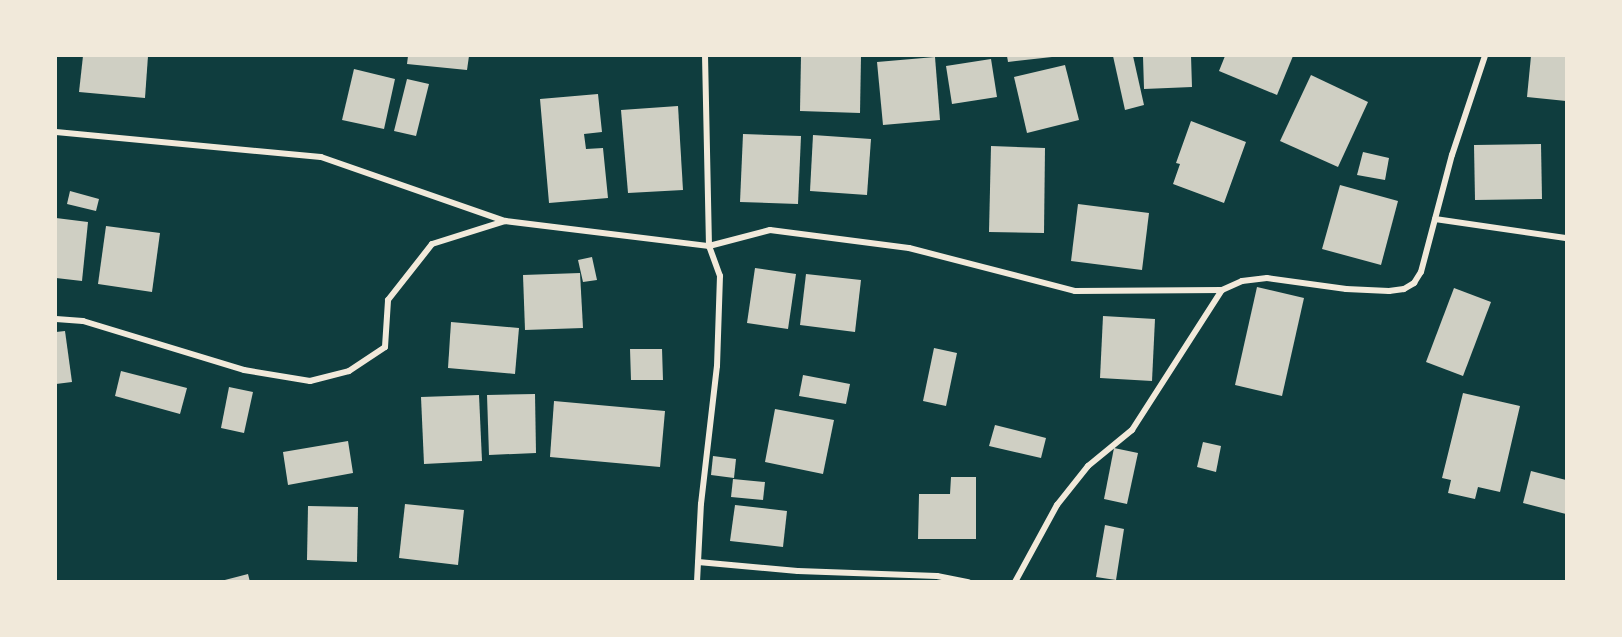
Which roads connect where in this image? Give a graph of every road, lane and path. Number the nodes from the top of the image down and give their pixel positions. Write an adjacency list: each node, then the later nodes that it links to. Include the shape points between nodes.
1 (705, 56): 7 (street)
2 (1485, 56): 4 (street)
3 (56, 132): 5 (street, via 321,157)
4 (1435, 219): 6 (street); 8 (street, via 1421,272 1404,290 1346,289 1267,278 1242,281)
5 (505, 221): 7 (street); 9 (street, via 432,244 388,300 385,347 349,371 310,381 244,370 83,321)
6 (1566, 238)
7 (709, 246): 8 (street, via 770,230 909,248 1075,291); 10 (street, via 720,276 717,366)
8 (1222, 290): 13 (street, via 1132,430 1088,466 1057,505)
9 (56, 319)
10 (698, 562): 11 (street); 12 (street, via 798,571 937,576)
11 (697, 582)
12 (968, 582)
13 (1015, 582)

